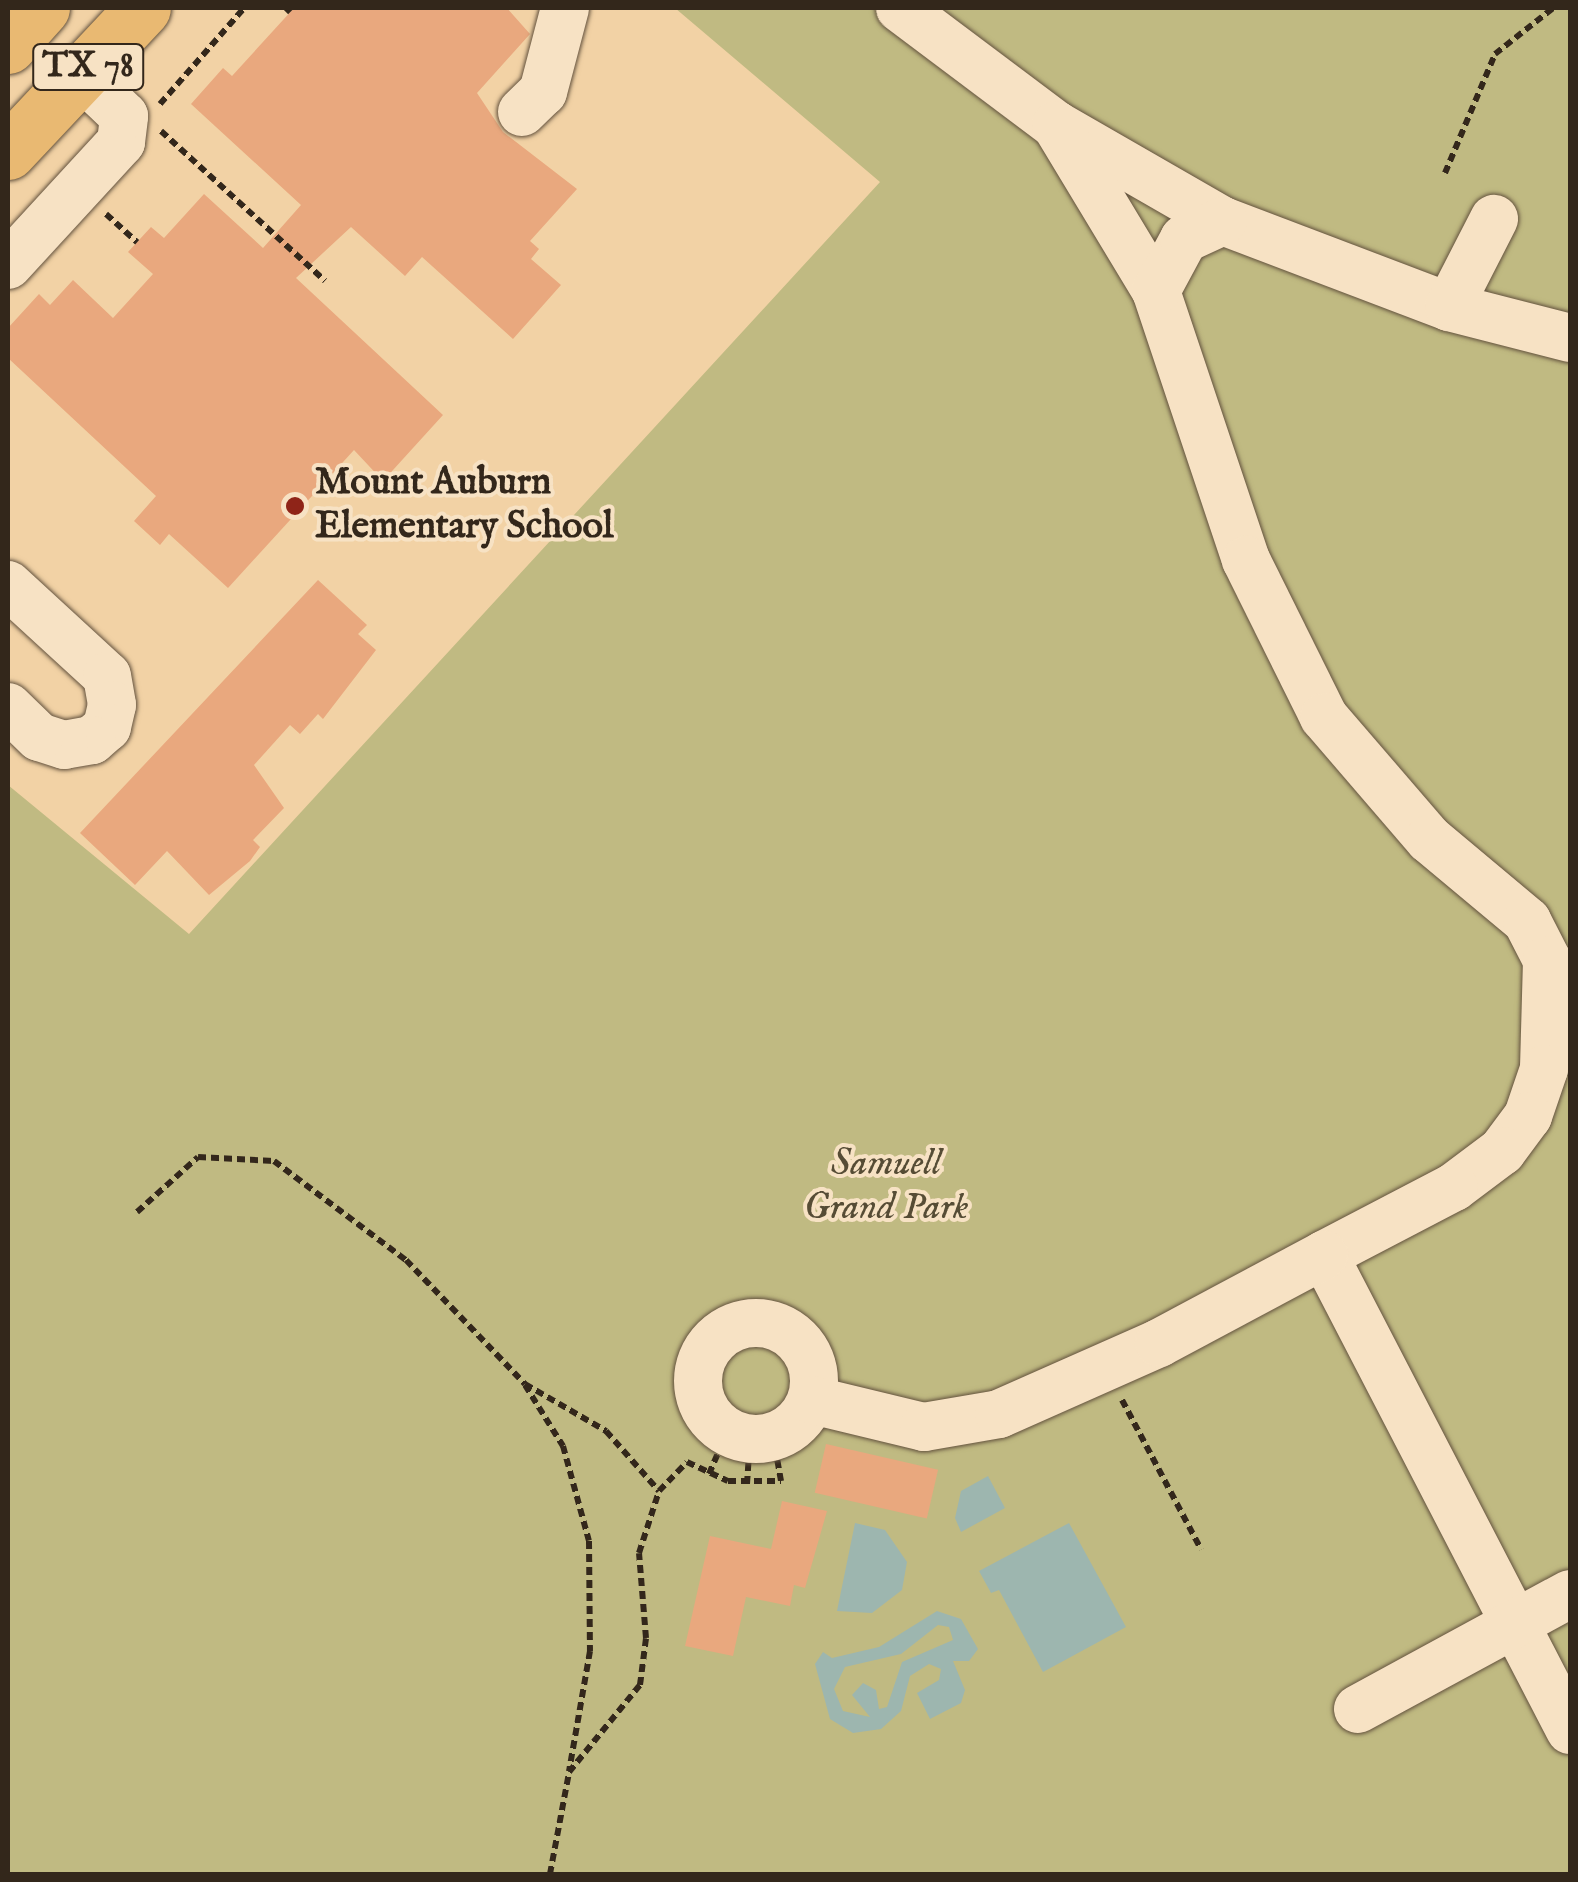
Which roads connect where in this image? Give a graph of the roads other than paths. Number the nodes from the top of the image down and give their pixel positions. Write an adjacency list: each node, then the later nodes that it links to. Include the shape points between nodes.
1 (42, 8): 5 (main road, TX 78)
2 (143, 8): 6 (main road, TX 78)
3 (565, 8): 7 (street, via 542,92)
4 (900, 8): 8 (street)
5 (8, 46)
6 (81, 75): 9 (main road, TX 78); 12 (street, via 124,116 121,142)
7 (522, 112)
8 (1056, 125): 11 (street); 13 (street)
9 (16, 126)
10 (1494, 219): 14 (street)
11 (1223, 221): 13 (street, via 1184,239); 14 (street)
12 (8, 265)
13 (1156, 291): 18 (street, via 1246,560 1324,717 1429,839)
14 (1449, 308): 15 (street)
15 (1570, 338)
16 (8, 584): 17 (street, via 108,676 112,706 108,727 92,740 64,744 39,737)
17 (8, 708)
18 (1549, 917): 19 (street, via 1544,1068 1528,1116 1502,1151 1454,1188)
19 (1324, 1255): 20 (street, via 1160,1343 999,1414 924,1427); 22 (street)
20 (812, 1400): 20 (street, via 782,1433 741,1451 711,1418 697,1382 709,1346 740,1325 777,1326 794,1336 813,1368)
21 (1570, 1594): 22 (street)
22 (1519, 1621): 23 (street); 24 (street)
23 (1358, 1709)
24 (1570, 1730)

